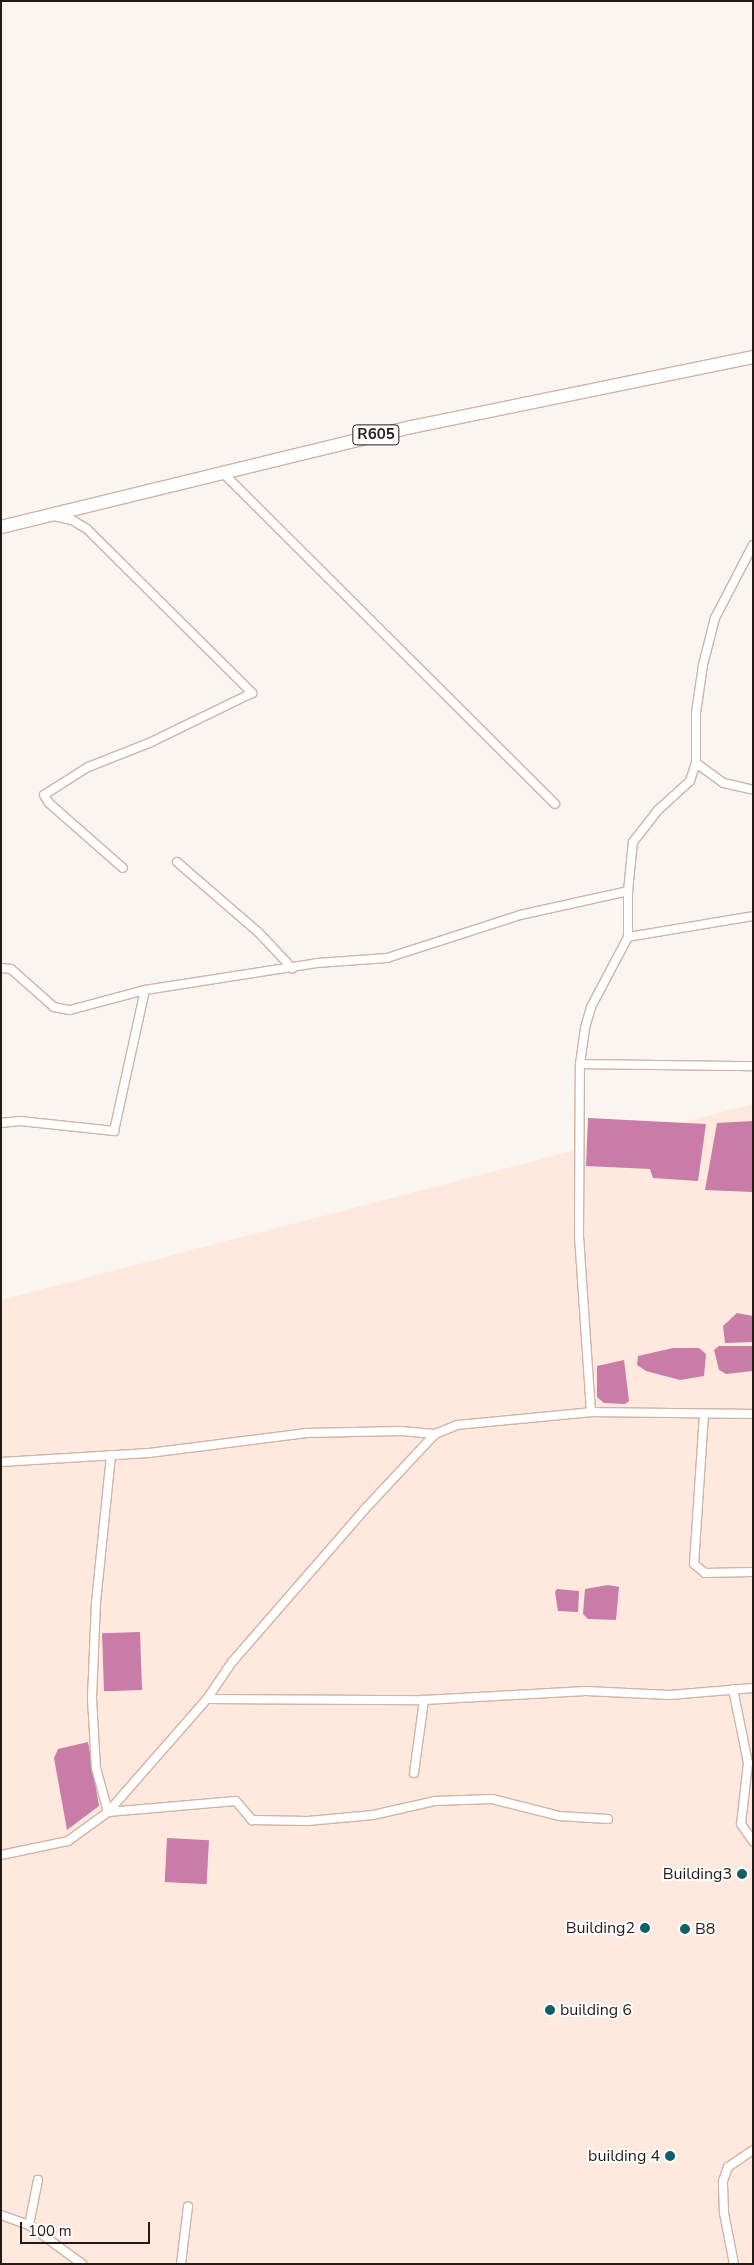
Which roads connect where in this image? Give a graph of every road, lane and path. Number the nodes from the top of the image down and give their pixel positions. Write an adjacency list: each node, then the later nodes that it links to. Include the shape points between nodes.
1 (753, 357): 2 (main road, R605, via 412,427)
2 (222, 472): 3 (main road, R605); 8 (street)
3 (48, 515): 4 (main road, R605); 10 (street, via 72,520 87,529 252,693 149,743 88,767 44,795)
4 (1, 527)
5 (753, 545): 6 (street, via 715,618 703,665 696,713)
6 (696, 763): 7 (street, via 724,783); 11 (street, via 690,781 658,810 633,842)
7 (750, 789)
8 (555, 804)
9 (178, 862): 15 (street, via 258,932)
10 (123, 868)
11 (628, 890): 13 (street); 15 (street, via 520,914 387,958)
12 (753, 916): 13 (street)
13 (628, 937): 17 (street, via 591,1007)
14 (1, 968): 16 (street, via 12,969 61,1011)
15 (292, 968): 16 (street)
16 (145, 990): 19 (street, via 114,1131 28,1122)
17 (580, 1064): 18 (street); 20 (street, via 579,1235)
18 (753, 1066)
19 (1, 1123)
20 (591, 1412): 21 (street); 23 (street, via 457,1425)
21 (704, 1414): 22 (street); 26 (street, via 701,1486 692,1556 694,1564 705,1573)
22 (753, 1414)
23 (435, 1434): 24 (street, via 401,1431 307,1433); 29 (street, via 345,1531 232,1662)
24 (111, 1455): 25 (street); 32 (street, via 96,1602 92,1698 96,1768)
25 (1, 1462)
26 (753, 1572)
27 (753, 1688): 28 (street)
28 (733, 1689): 30 (street, via 670,1694 586,1691); 34 (street, via 748,1763 741,1824)
29 (207, 1699): 30 (street); 32 (street)
30 (424, 1700): 31 (street)
31 (414, 1772)
32 (108, 1812): 33 (street, via 236,1801 252,1820 308,1821 373,1815 435,1801 492,1799 560,1816); 35 (street, via 68,1841)
33 (608, 1818)
34 (753, 1841)
35 (1, 1855)
36 (753, 2150): 43 (street, via 728,2168 723,2181 724,2213)
37 (38, 2180): 40 (street)
38 (188, 2206): 42 (street)
39 (1, 2215): 40 (street)
40 (30, 2225): 41 (street)
41 (82, 2264)
42 (181, 2264)
43 (734, 2264)

